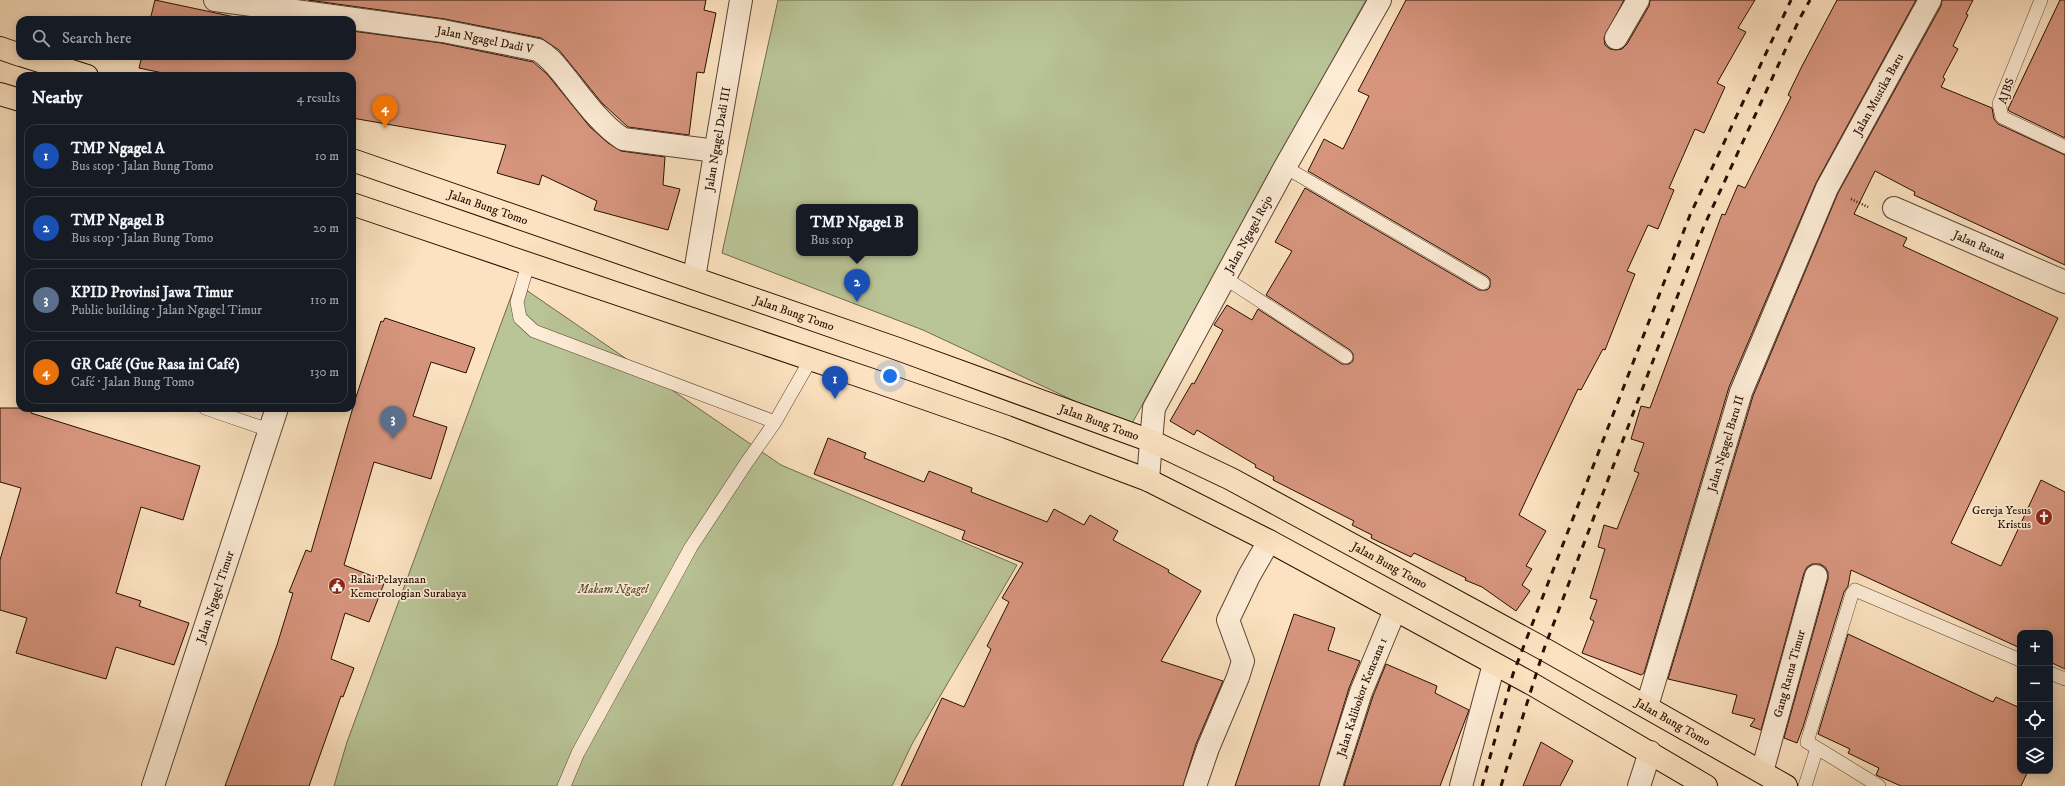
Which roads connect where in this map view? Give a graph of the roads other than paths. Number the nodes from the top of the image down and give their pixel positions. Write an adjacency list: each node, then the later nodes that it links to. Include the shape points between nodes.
1 (216, 0): 7 (street, Jalan Ngagel Dadi V)
2 (740, 0): 15 (street, Jalan Ngagel Dadi III)
3 (1380, 0): 17 (street, Jalan Ngagel Rejo)
4 (1638, 0): 9 (street)
5 (1930, 0): 18 (street, Jalan Mustika Baru)
6 (2041, 0): 14 (lane, AJBS, via 1999,104 2002,117)
7 (337, 16)
8 (356, 19): 15 (street, Jalan Ngagel Dadi V, via 443,30 538,50 548,56 587,103 622,139)
9 (1616, 38)
10 (30, 60): 11 (main road)
11 (73, 72)
12 (0, 94): 13 (main road)
13 (16, 99)
14 (2065, 147)
15 (716, 151): 22 (street, Jalan Ngagel Dadi III)
16 (358, 162): 22 (main road, Jalan Bung Tomo)
17 (1285, 167): 23 (street, Jalan Ngagel Rejo); 25 (lane)
18 (1826, 188): 41 (street, Jalan Ngagel Baru II, via 1741,392)
19 (356, 207): 21 (main road)
20 (1894, 208): 24 (street, Jalan Ratna)
21 (528, 264): 27 (main road); 30 (lane, via 517,302 520,318 534,331)
22 (694, 278): 32 (main road, Jalan Bung Tomo)
23 (1225, 278): 26 (lane); 32 (street, Jalan Ngagel Rejo, via 1154,408)
24 (2065, 282)
25 (1483, 283)
26 (1346, 357)
27 (810, 359): 30 (lane); 33 (main road, via 1007,427)
28 (217, 412): 31 (lane)
29 (276, 412): 31 (street, Jalan Ngagel Timur)
30 (775, 422): 46 (lane, via 691,547 578,752)
31 (269, 430): 45 (street, Jalan Ngagel Timur)
32 (1151, 441): 33 (street, Jalan Ngagel Rejo); 41 (main road, Jalan Bung Tomo, via 1231,479)
33 (1148, 480): 34 (main road)
34 (1269, 541): 36 (main road); 47 (street, via 1228,620 1243,661)
35 (1816, 576): 44 (street, Gang Ratna Timur)
36 (1395, 610): 38 (main road); 48 (street, Jalan Kalibokor Kencana 1, via 1361,692)
37 (2017, 659): 42 (lane, via 1855,590 1807,742)
38 (1494, 664): 43 (main road); 49 (street)
39 (2053, 674): 40 (lane)
40 (2065, 679)
41 (1647, 706): 44 (main road, Jalan Bung Tomo)
42 (1817, 748): 53 (lane); 54 (lane)
43 (1650, 752): 50 (street); 51 (main road)
44 (1762, 772): 52 (main road, Jalan Bung Tomo)
45 (153, 786)
46 (564, 786)
47 (1195, 786)
48 (1331, 786)
49 (1461, 786)
50 (1639, 786)
51 (1706, 786)
52 (1786, 786)
53 (1805, 786)
54 (1879, 786)

